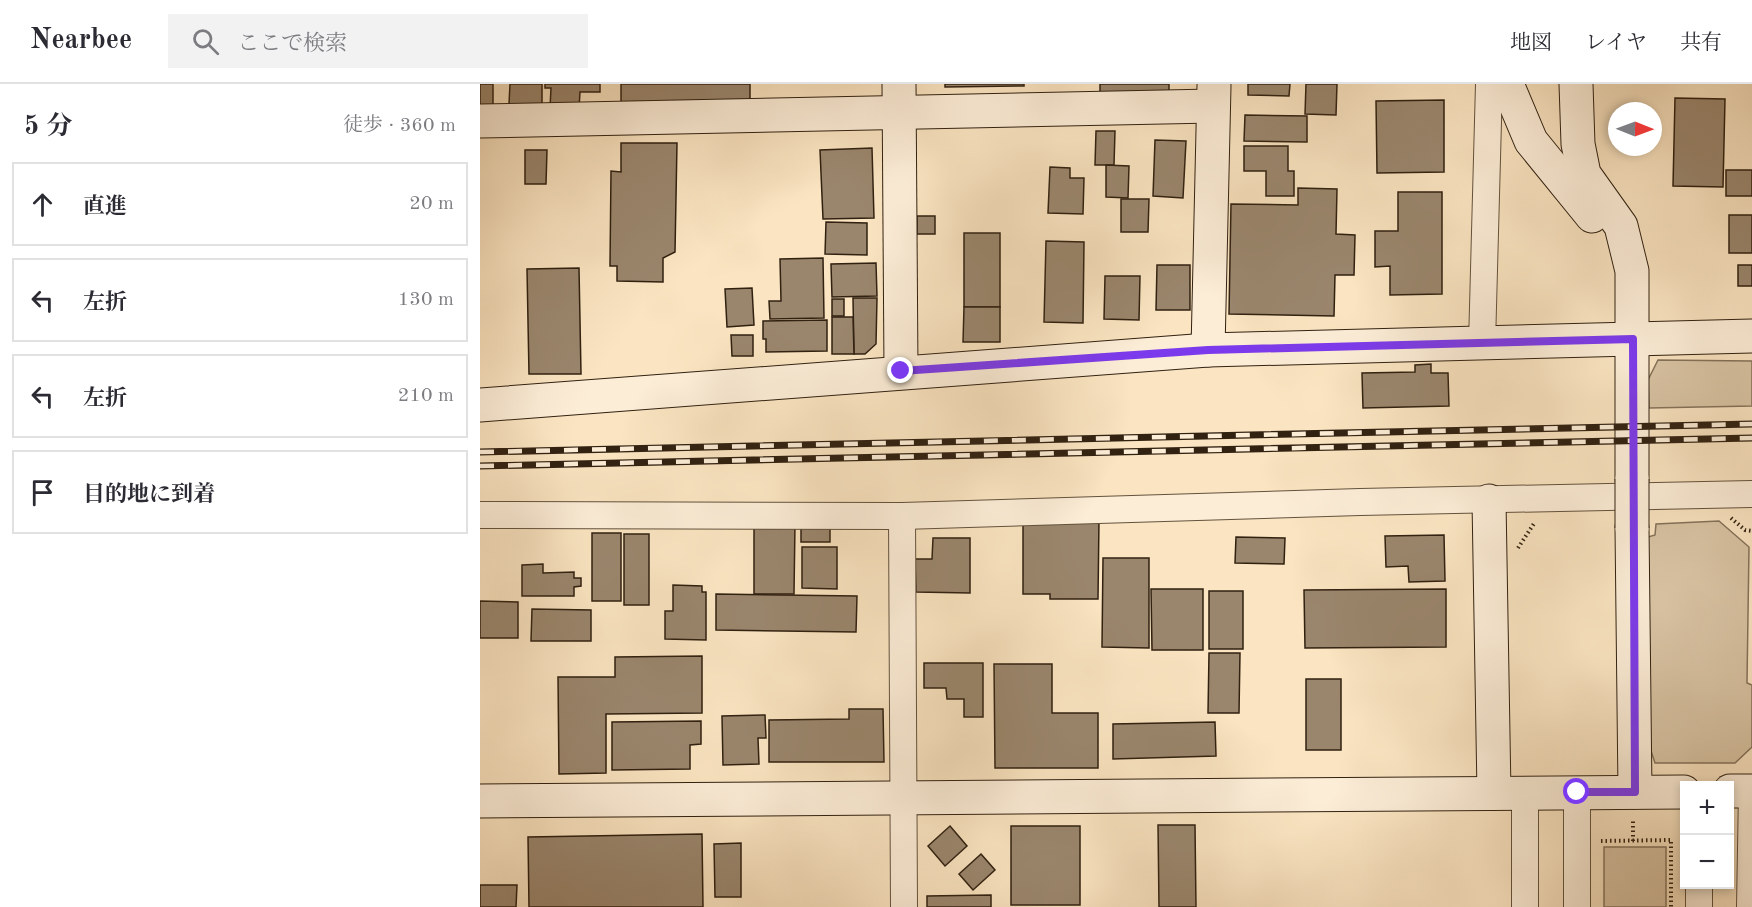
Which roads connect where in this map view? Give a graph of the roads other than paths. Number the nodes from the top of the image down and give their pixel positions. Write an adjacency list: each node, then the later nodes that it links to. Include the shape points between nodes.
1 (1489, 84): 10 (street)
2 (1507, 84): 7 (street, via 1531,141 1569,190)
3 (1576, 84): 7 (street, via 1578,144 1584,174 1621,225)
4 (1214, 95): 5 (street); 11 (street)
5 (900, 98): 6 (street); 12 (street)
6 (480, 121)
7 (1629, 254): 9 (street)
8 (1752, 336): 9 (street)
9 (1633, 339): 10 (street); 25 (street, bridge)
10 (1482, 344): 11 (street)
11 (1208, 350): 12 (street)
12 (901, 371): 13 (street)
13 (480, 405)
14 (1752, 494): 15 (street)
15 (1489, 501): 17 (street); 21 (street)
16 (480, 515): 17 (street)
17 (902, 516): 23 (street)
18 (1734, 791): 19 (street)
19 (1752, 791): 31 (street)
20 (1577, 792): 21 (street); 25 (street); 29 (street)
21 (1509, 793): 23 (street); 28 (street)
22 (1680, 793): 25 (street)
23 (903, 797): 24 (street); 27 (street)
24 (480, 801)
25 (1634, 802)
26 (1699, 889): 30 (street)
27 (904, 907)
28 (1525, 907)
29 (1577, 907)
30 (1699, 907)
31 (1750, 907)

